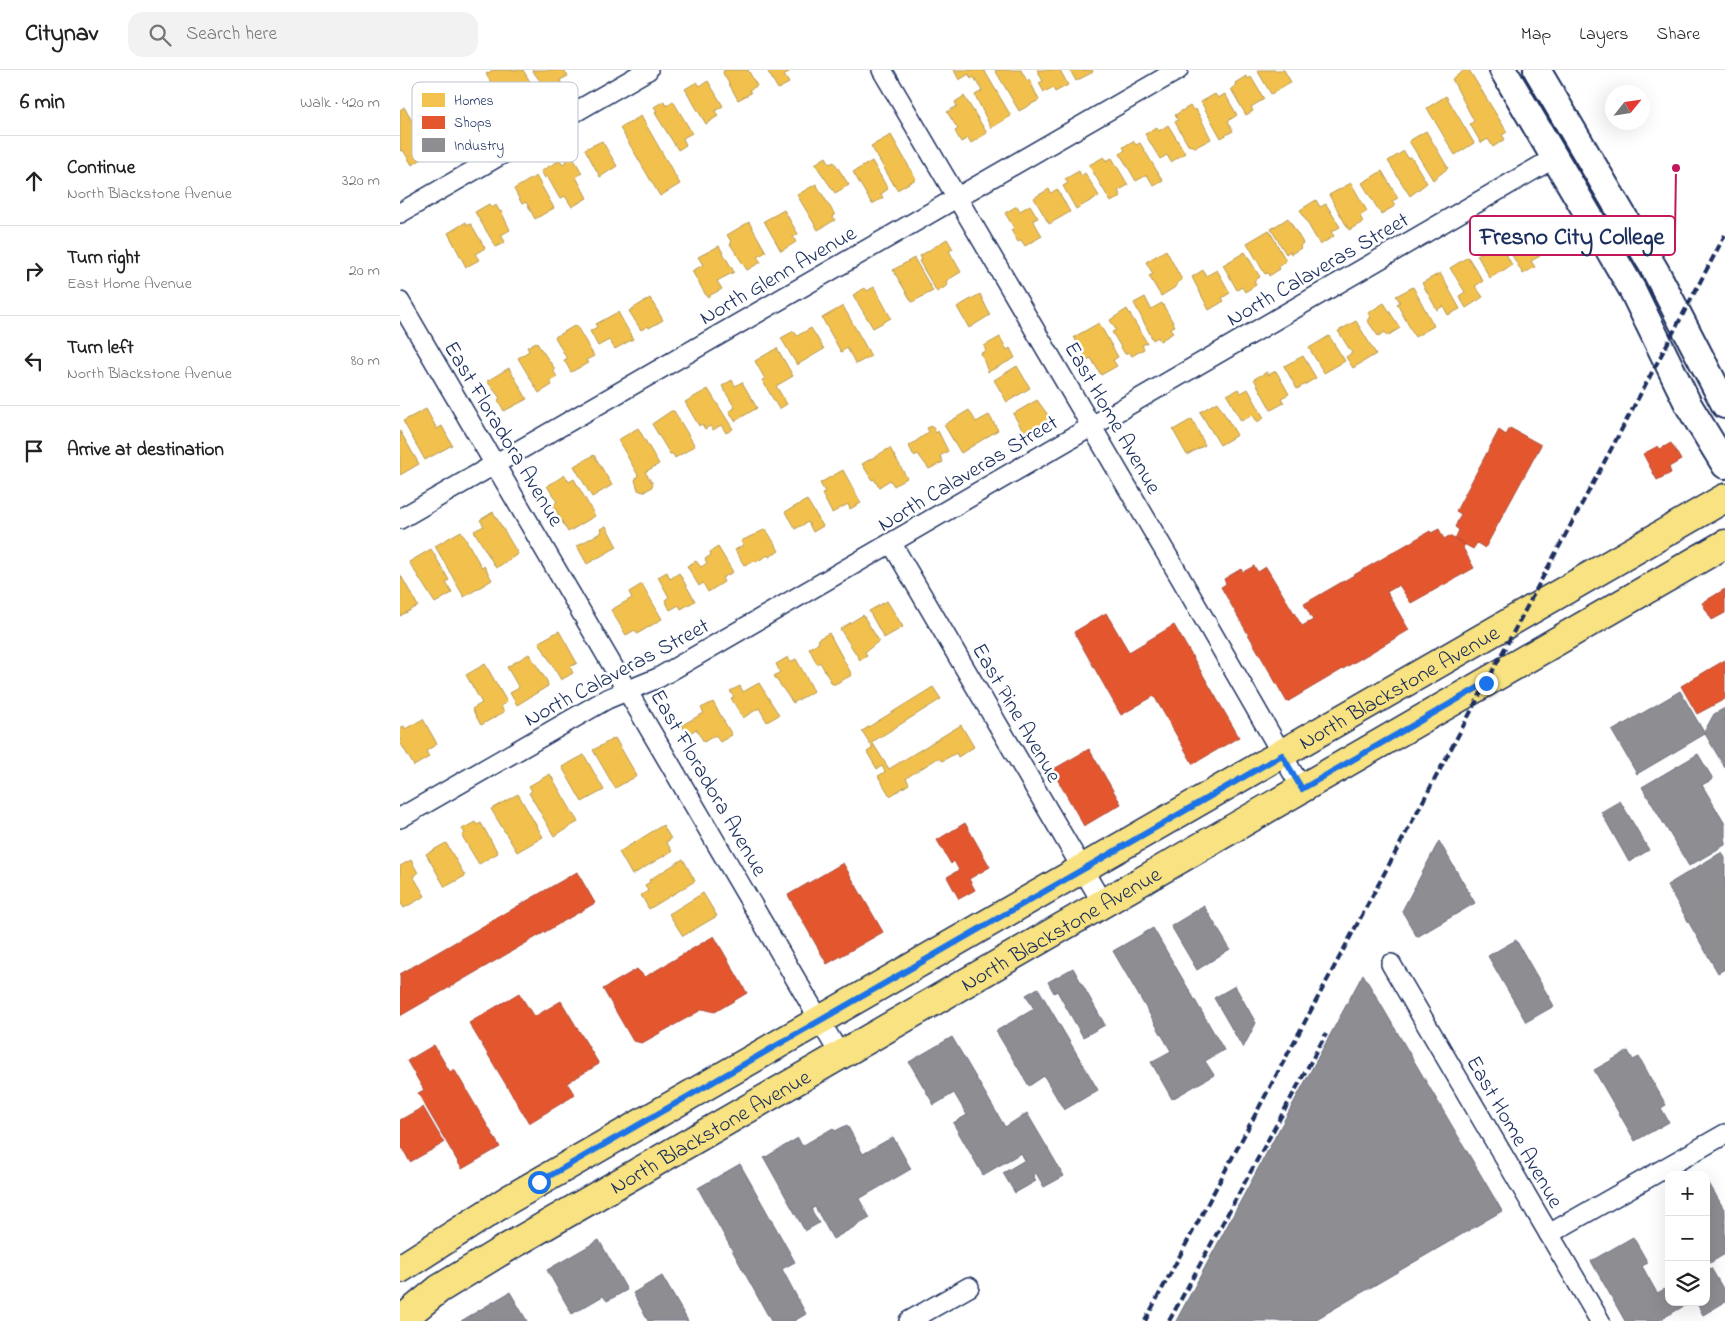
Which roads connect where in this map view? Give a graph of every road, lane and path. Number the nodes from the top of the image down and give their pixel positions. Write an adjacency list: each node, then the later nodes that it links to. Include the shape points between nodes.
1 (648, 70): 7 (street)
2 (882, 70): 11 (street, East Home Avenue)
3 (1178, 70): 11 (street, North Glenn Avenue)
4 (1503, 70): 9 (main road)
5 (1522, 70): 8 (main road)
6 (1537, 70): 8 (main road)
7 (578, 110)
8 (1578, 140): 13 (main road)
9 (1554, 158): 13 (main road, via 1570,162 1576,168 1620,234); 16 (street, North Calaveras Street); 18 (main road, via 1632,289 1689,406)
10 (488, 162): 12 (street)
11 (958, 198): 16 (street, East Home Avenue); 17 (street, North Glenn Avenue)
12 (400, 213)
13 (1655, 270): 15 (main road)
14 (400, 302): 17 (street, East Floradora Avenue)
15 (1725, 405)
16 (1092, 426): 21 (street, North Calaveras Street); 24 (street, East Home Avenue)
17 (496, 464): 20 (street, North Glenn Avenue); 23 (street, East Floradora Avenue)
18 (1725, 465)
19 (1725, 498): 24 (main road, North Blackstone Avenue)
20 (400, 519)
21 (892, 544): 23 (street, North Calaveras Street, via 658,678); 27 (street, East Pine Avenue)
22 (1725, 544): 25 (main road, North Blackstone Avenue)
23 (629, 690): 26 (street, North Calaveras Street, via 607,699); 30 (street, East Floradora Avenue)
24 (1282, 755): 25 (street, East Home Avenue); 27 (main road, North Blackstone Avenue)
25 (1302, 789): 28 (main road, North Blackstone Avenue)
26 (400, 818)
27 (1083, 869): 28 (street, East Pine Avenue); 30 (main road, North Blackstone Avenue)
28 (1102, 904): 31 (main road, North Blackstone Avenue)
29 (1391, 964): 33 (street, East Home Avenue)
30 (820, 1020): 31 (street, East Floradora Avenue); 34 (main road, North Blackstone Avenue, via 500,1205)
31 (840, 1055): 36 (main road, North Blackstone Avenue, via 466,1272)
32 (1725, 1134): 33 (street)
33 (1549, 1234): 38 (street, East Home Avenue)
34 (400, 1269)
35 (968, 1287): 37 (street)
36 (400, 1321)
37 (909, 1321)
38 (1600, 1321)

